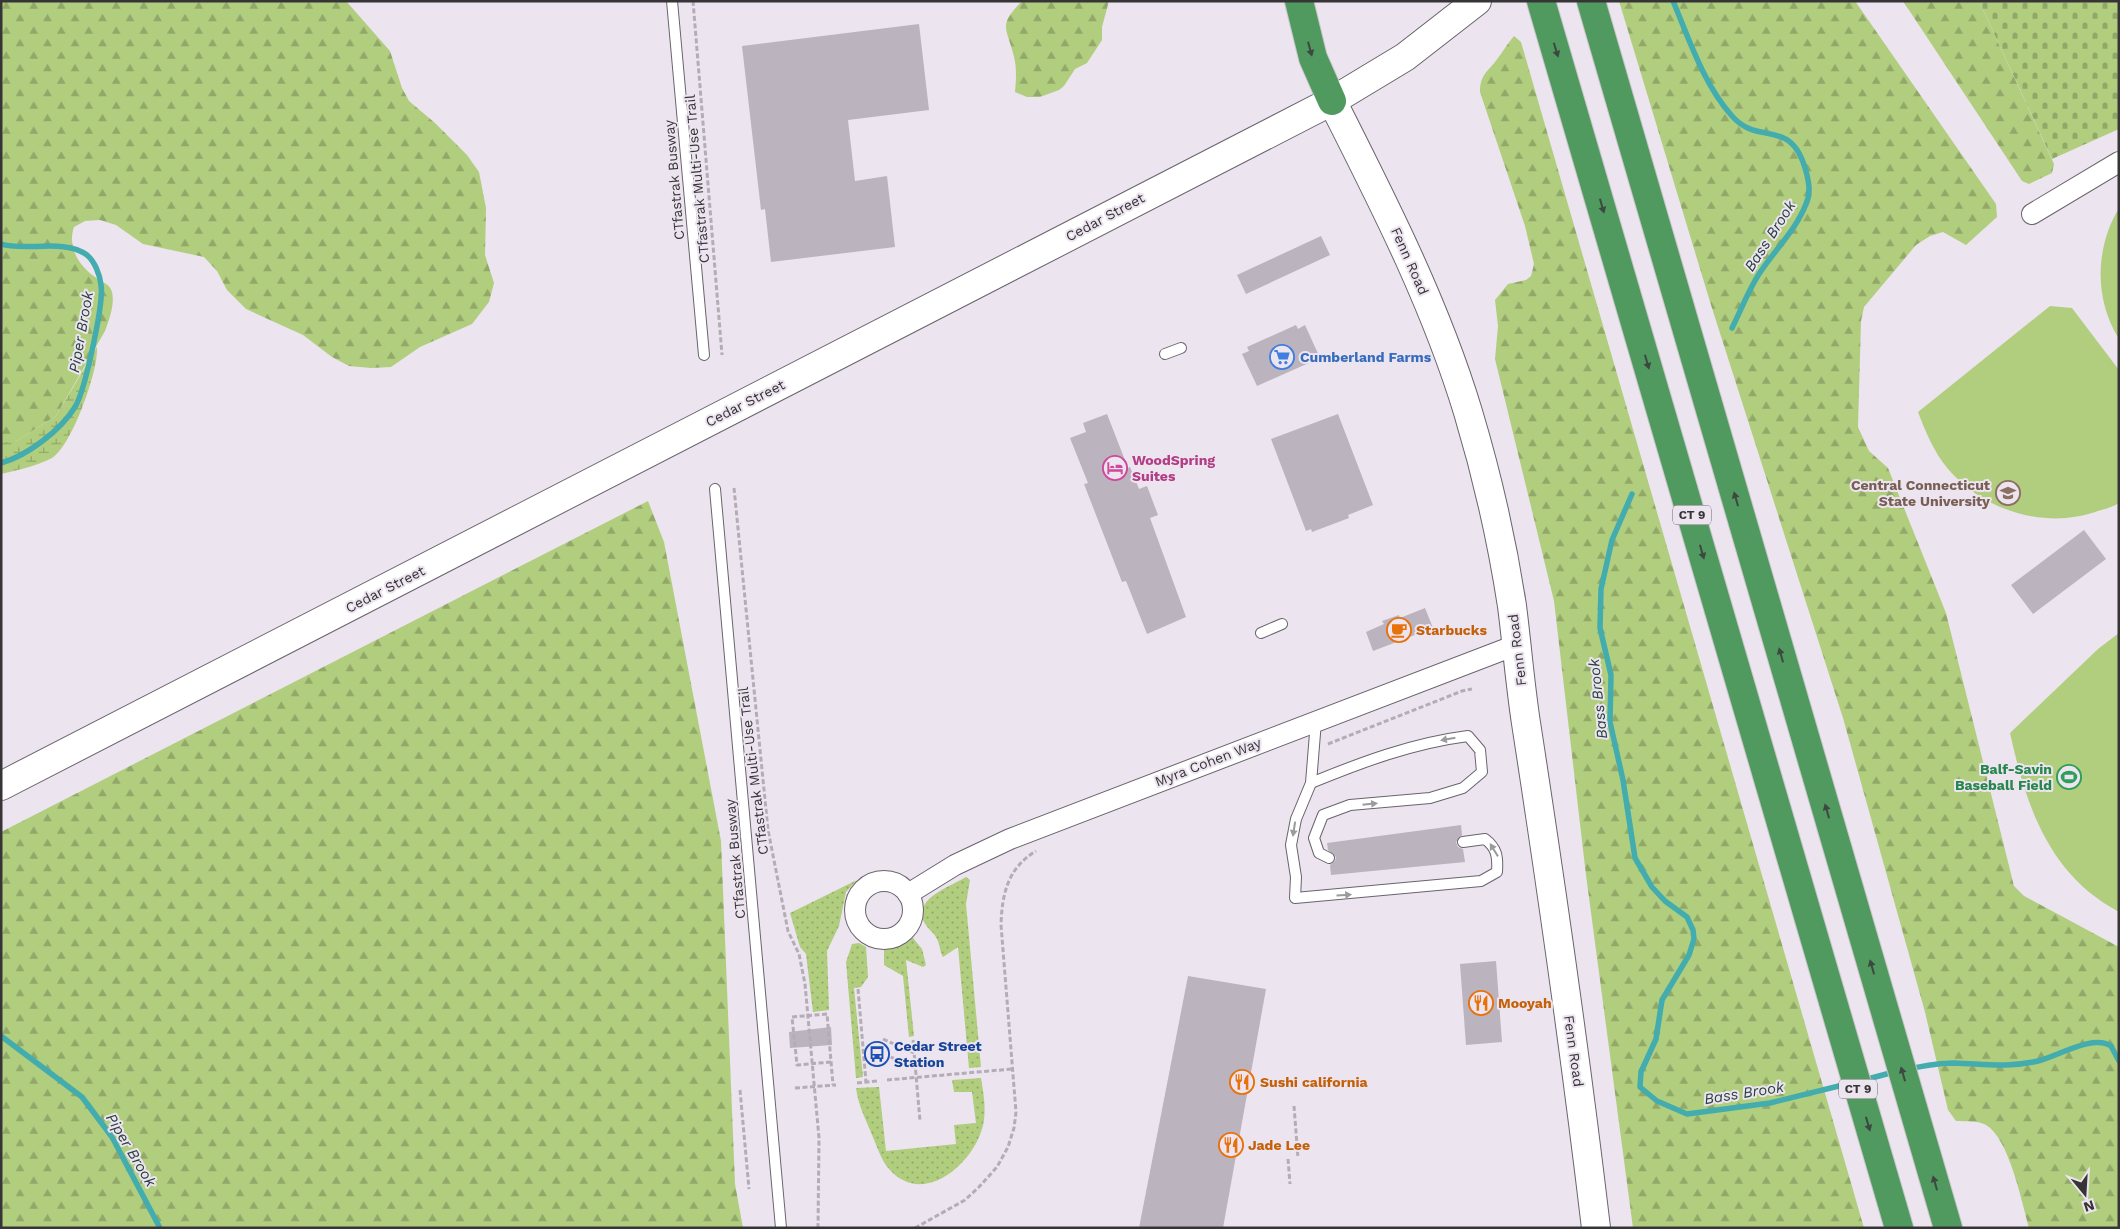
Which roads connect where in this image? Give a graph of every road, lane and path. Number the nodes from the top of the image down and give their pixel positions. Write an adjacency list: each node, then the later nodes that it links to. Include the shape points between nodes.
1 (672, 1): 12 (lane, CTfastrak Busway)
2 (693, 1): 13 (path, CTfastrak Multi-Use Trail)
3 (1299, 1): 7 (highway, one-way to 7, via 1313,58)
4 (1477, 1): 7 (main road, Cedar Street, via 1405,57)
5 (1590, 1): 57 (highway, one-way to 5)
6 (1541, 2): 56 (highway, CT 9, one-way to 56)
7 (1332, 101): 18 (main road, Fenn Road, via 1407,254 1462,391 1487,481); 23 (main road, Cedar Street)
8 (2119, 162): 9 (street)
9 (2032, 214)
10 (1181, 348): 11 (lane)
11 (1165, 354)
12 (704, 355)
13 (722, 355)
14 (715, 488): 52 (lane, CTfastrak Busway)
15 (734, 488): 29 (path, CTfastrak Multi-Use Trail, via 768,830 788,931 799,954 806,984)
16 (1282, 624): 17 (lane)
17 (1261, 633)
18 (1516, 645): 20 (street, Myra Cohen Way); 55 (main road, Fenn Road)
19 (1472, 689): 21 (path)
20 (1316, 721): 21 (lane); 27 (street, Myra Cohen Way, via 1010,839 955,865)
21 (1314, 748): 22 (lane)
22 (1311, 784): 24 (lane, one-way to 24, via 1296,819 1291,845 1296,877 1295,898 1481,881 1497,872 1498,857 1493,845 1485,840); 26 (lane, one-way to 22, via 1319,853 1314,838 1323,815 1350,806 1430,798 1463,788 1482,772 1480,750 1468,736 1445,739 1394,751)
23 (1, 786)
24 (1463, 842)
25 (1042, 848): 37 (path, via 1026,857 1012,874 1002,898 1001,924)
26 (1329, 858)
27 (908, 894)
28 (858, 989): 41 (path)
29 (807, 1015): 34 (path, via 827,1014); 35 (path, CTfastrak Multi-Use Trail); 35 (path, via 792,1017 797,1065)
30 (883, 1039): 32 (path)
31 (912, 1040): 32 (path)
32 (914, 1053): 36 (path)
33 (884, 1054): 36 (path)
34 (831, 1062): 35 (path); 43 (path, via 835,1085)
35 (811, 1064): 43 (path, CTfastrak Multi-Use Trail)
36 (915, 1068): 38 (path)
37 (1012, 1069): 38 (path); 54 (path, via 1016,1112 1014,1128 997,1167 964,1200)
38 (916, 1078): 39 (path); 47 (path)
39 (887, 1080)
40 (877, 1081): 41 (path)
41 (866, 1082): 42 (path)
42 (857, 1083)
43 (814, 1087): 44 (path); 53 (path, CTfastrak Multi-Use Trail, via 819,1138)
44 (795, 1088)
45 (740, 1090): 51 (path)
46 (1294, 1106): 48 (path)
47 (920, 1121)
48 (1298, 1158)
49 (1288, 1159): 50 (path)
50 (1290, 1184)
51 (749, 1189)
52 (781, 1228)
53 (818, 1228)
54 (915, 1228)
55 (1596, 1228)
56 (1899, 1228)
57 (1948, 1228)

